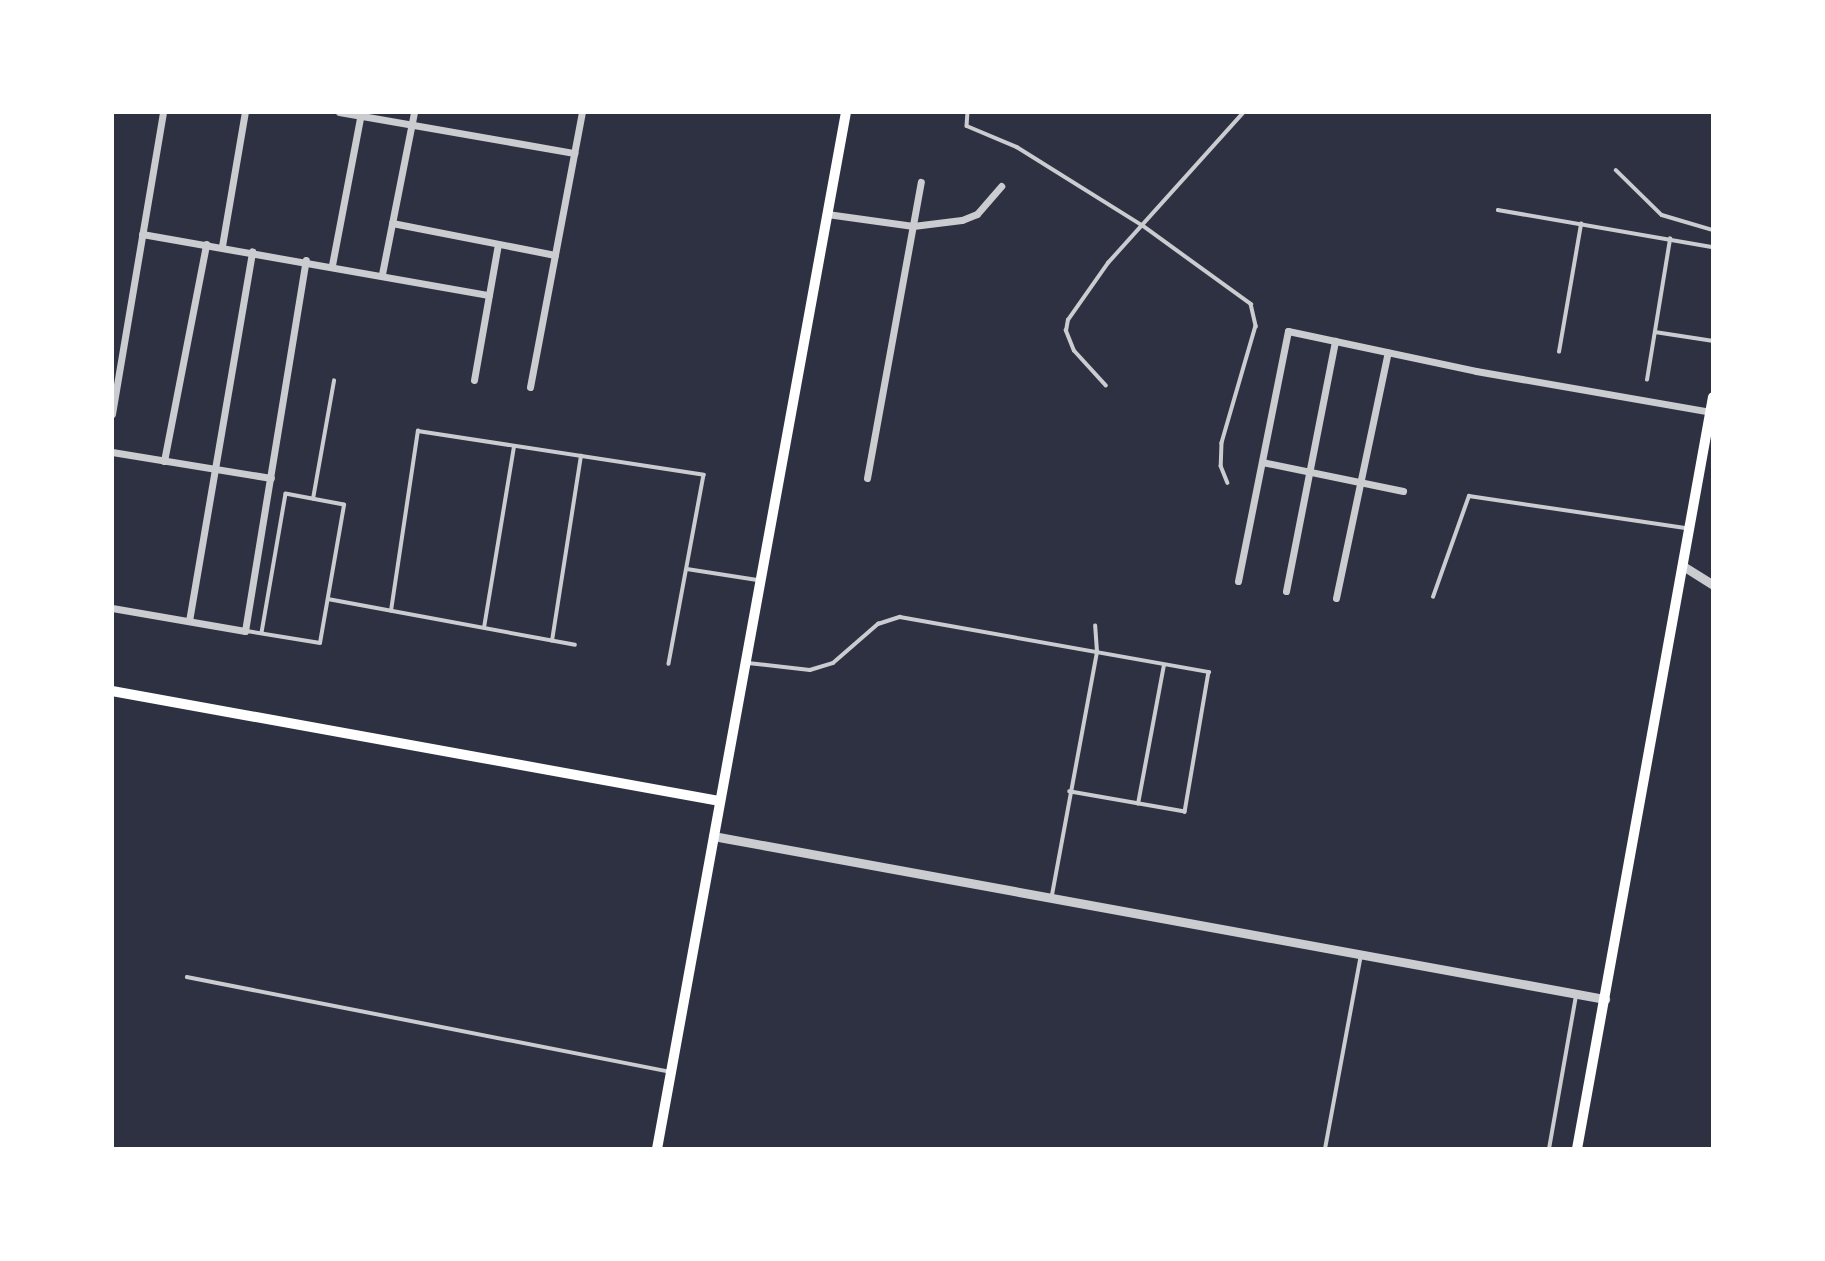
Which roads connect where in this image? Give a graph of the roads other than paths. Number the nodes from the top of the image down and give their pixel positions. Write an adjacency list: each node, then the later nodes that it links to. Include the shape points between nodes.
1 (163, 112): 22 (street)
2 (246, 112): 26 (street)
3 (338, 112): 9 (street)
4 (414, 112): 10 (street)
5 (582, 112): 11 (street)
6 (846, 112): 16 (main road)
7 (968, 112): 19 (lane, via 967,126 1017,148)
8 (1244, 112): 19 (lane)
9 (360, 114): 10 (street); 31 (street)
10 (412, 124): 11 (street); 17 (street)
11 (574, 153): 29 (street)
12 (1616, 170): 21 (lane, via 1662,215)
13 (921, 182): 20 (street)
14 (1001, 187): 20 (street, via 977,214)
15 (1498, 210): 18 (lane)
16 (827, 214): 20 (street); 63 (main road)
17 (392, 223): 25 (street); 32 (street)
18 (1581, 224): 23 (lane); 38 (lane)
19 (1142, 225): 42 (lane, via 1068,320 1066,331 1074,351); 57 (lane, via 1251,304 1256,326 1222,443 1221,466)
20 (913, 226): 55 (street)
21 (1713, 230)
22 (142, 234): 24 (street); 46 (street)
23 (1670, 239): 27 (lane); 34 (lane)
24 (206, 244): 26 (street); 50 (street)
25 (498, 244): 29 (street); 33 (street)
26 (222, 246): 28 (street)
27 (1713, 247)
28 (252, 251): 30 (street); 52 (street)
29 (555, 255): 43 (street)
30 (306, 260): 31 (street); 54 (street)
31 (332, 265): 32 (street)
32 (382, 274): 33 (street)
33 (489, 295): 39 (street)
34 (1655, 332): 36 (lane); 40 (lane)
35 (1335, 341): 37 (street); 51 (street, via 1288,331); 53 (street)
36 (1713, 341)
37 (1388, 352): 45 (street); 56 (street)
38 (1559, 352)
39 (474, 380)
40 (1647, 380)
41 (334, 381): 59 (lane)
42 (1106, 386)
43 (530, 387)
44 (1713, 397): 45 (main road)
45 (1710, 412): 60 (main road)
46 (112, 414)
47 (514, 446): 49 (lane); 71 (lane, via 418,431); 74 (lane)
48 (112, 452): 50 (street)
49 (581, 456): 62 (lane, via 704,475); 77 (lane)
50 (164, 461): 52 (street)
51 (1262, 462): 53 (street); 64 (street)
52 (215, 469): 54 (street); 72 (street)
53 (1310, 470): 56 (street); 66 (street)
54 (271, 478): 75 (street)
55 (867, 478)
56 (1361, 481): 58 (street); 68 (street)
57 (1228, 483)
58 (1403, 491)
59 (313, 499): 69 (lane, via 344,505); 76 (lane, via 286,494)
60 (1689, 528): 61 (main road); 67 (lane, via 1469,496)
61 (1683, 566): 65 (street); 92 (main road)
62 (687, 569): 63 (lane); 81 (lane)
63 (761, 581): 80 (main road)
64 (1238, 581)
65 (1713, 585)
66 (1286, 592)
67 (1433, 597)
68 (1336, 598)
69 (328, 599): 71 (lane); 76 (lane, via 320,643)
70 (112, 608): 72 (street)
71 (391, 611): 74 (lane)
72 (188, 621): 75 (street)
73 (1095, 626): 79 (lane)
74 (484, 628): 77 (lane)
75 (246, 631): 76 (lane)
76 (262, 633)
77 (552, 641): 78 (lane)
78 (575, 645)
79 (1097, 652): 80 (lane, via 900,617 878,624 833,663 810,670); 82 (lane); 84 (lane)
80 (746, 663): 85 (main road)
81 (669, 664)
82 (1164, 664): 86 (lane); 86 (lane, via 1209,672 1185,812)
83 (112, 691): 85 (main road)
84 (1070, 792): 86 (lane); 88 (lane)
85 (720, 801): 87 (main road)
86 (1138, 804)
87 (713, 836): 88 (street); 93 (main road)
88 (1051, 898): 89 (street)
89 (1361, 954): 91 (street); 95 (lane)
90 (187, 977): 93 (lane)
91 (1577, 994): 92 (street); 96 (lane)
92 (1605, 999): 97 (main road)
93 (671, 1073): 94 (main road)
94 (657, 1149)
95 (1325, 1149)
96 (1549, 1149)
97 (1577, 1149)

